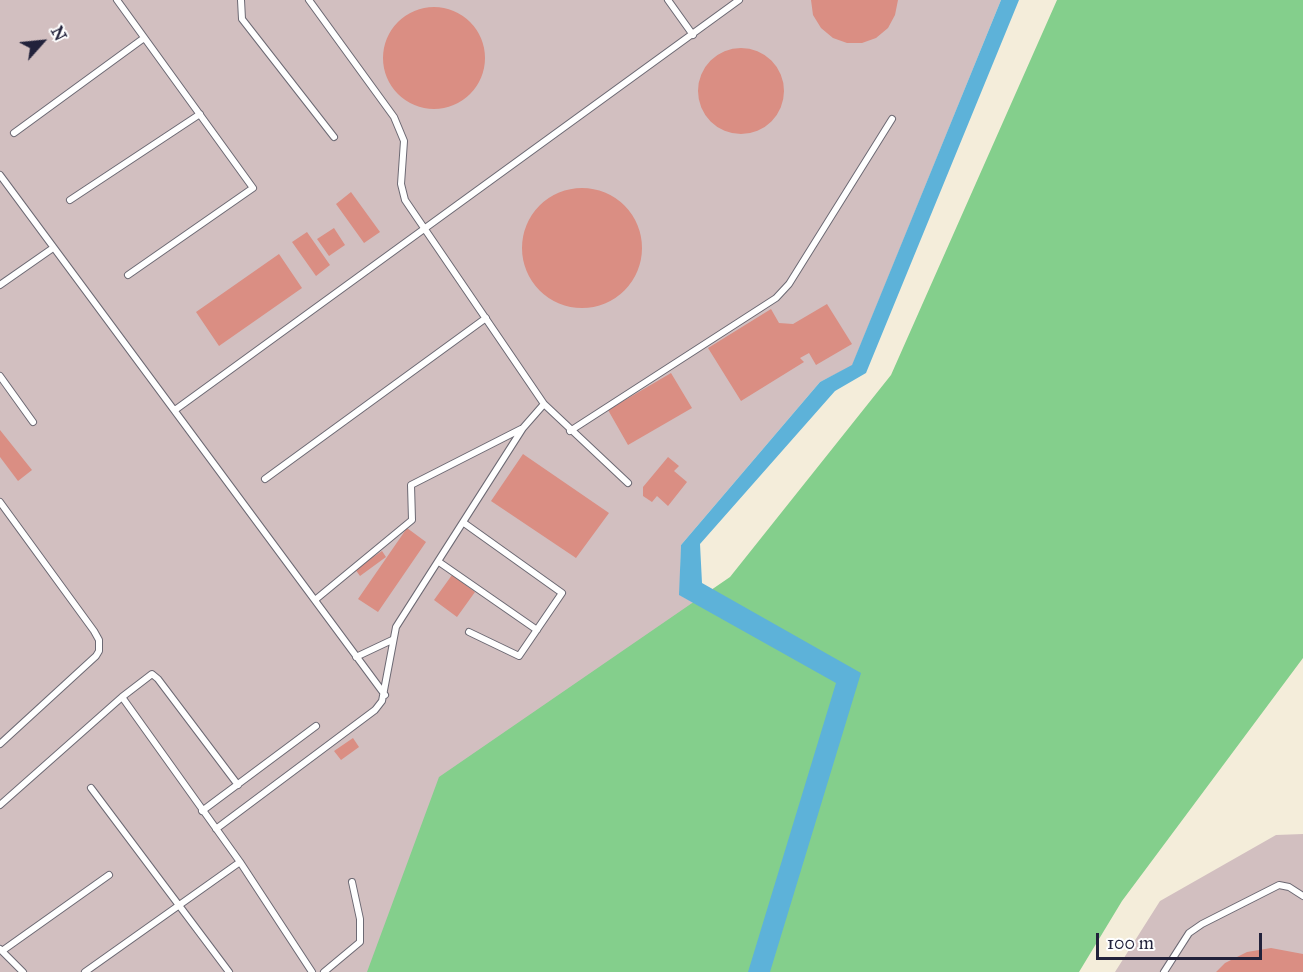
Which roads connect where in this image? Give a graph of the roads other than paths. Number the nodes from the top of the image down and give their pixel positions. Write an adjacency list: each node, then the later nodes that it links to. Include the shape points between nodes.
1 (117, 0): 7 (lane)
2 (241, 0): 11 (lane, via 242,19)
3 (309, 0): 14 (lane, via 394,117 404,141 401,192)
4 (668, 0): 6 (lane)
5 (739, 0): 6 (lane)
6 (693, 34): 14 (lane)
7 (144, 38): 8 (lane); 10 (lane)
8 (200, 114): 13 (lane); 16 (lane, via 253,188)
9 (892, 119): 24 (lane, via 789,284 776,298)
10 (14, 133)
11 (334, 137)
12 (0, 174): 15 (lane)
13 (70, 200)
14 (425, 228): 18 (lane); 21 (lane)
15 (53, 248): 17 (lane); 21 (lane)
16 (128, 275)
17 (0, 285)
18 (486, 318): 20 (lane); 25 (lane)
19 (0, 376): 22 (lane)
20 (544, 404): 23 (lane); 24 (lane)
21 (176, 410): 30 (lane)
22 (33, 422)
23 (523, 428): 28 (lane); 30 (lane, via 411,484 412,520)
24 (570, 431): 26 (lane)
25 (265, 479)
26 (628, 483)
27 (0, 502): 38 (lane, via 99,640 96,656)
28 (464, 523): 29 (lane); 31 (lane, via 562,593)
29 (439, 561): 31 (lane); 33 (lane, via 396,627)
30 (315, 600): 34 (lane)
31 (537, 630): 32 (lane, via 519,656)
32 (469, 632)
33 (392, 640): 34 (lane); 35 (lane)
34 (356, 657): 35 (lane)
35 (385, 695): 43 (lane, via 375,710)
36 (122, 698): 39 (lane, via 145,678 159,678); 41 (lane); 42 (lane)
37 (316, 726): 39 (lane)
38 (0, 744)
39 (238, 785): 42 (lane)
40 (91, 788): 48 (lane)
41 (0, 805)
42 (202, 811): 43 (lane)
43 (216, 829): 44 (lane)
44 (240, 862): 48 (lane); 53 (lane)
45 (109, 875): 49 (lane)
46 (352, 882): 54 (lane, via 360,919 360,942)
47 (1303, 896): 55 (lane, via 1279,885 1202,924 1189,933)
48 (179, 906): 51 (lane); 52 (lane)
49 (1, 950): 50 (lane)
50 (23, 972)
51 (85, 972)
52 (229, 972)
53 (312, 972)
54 (324, 972)
55 (1164, 972)

